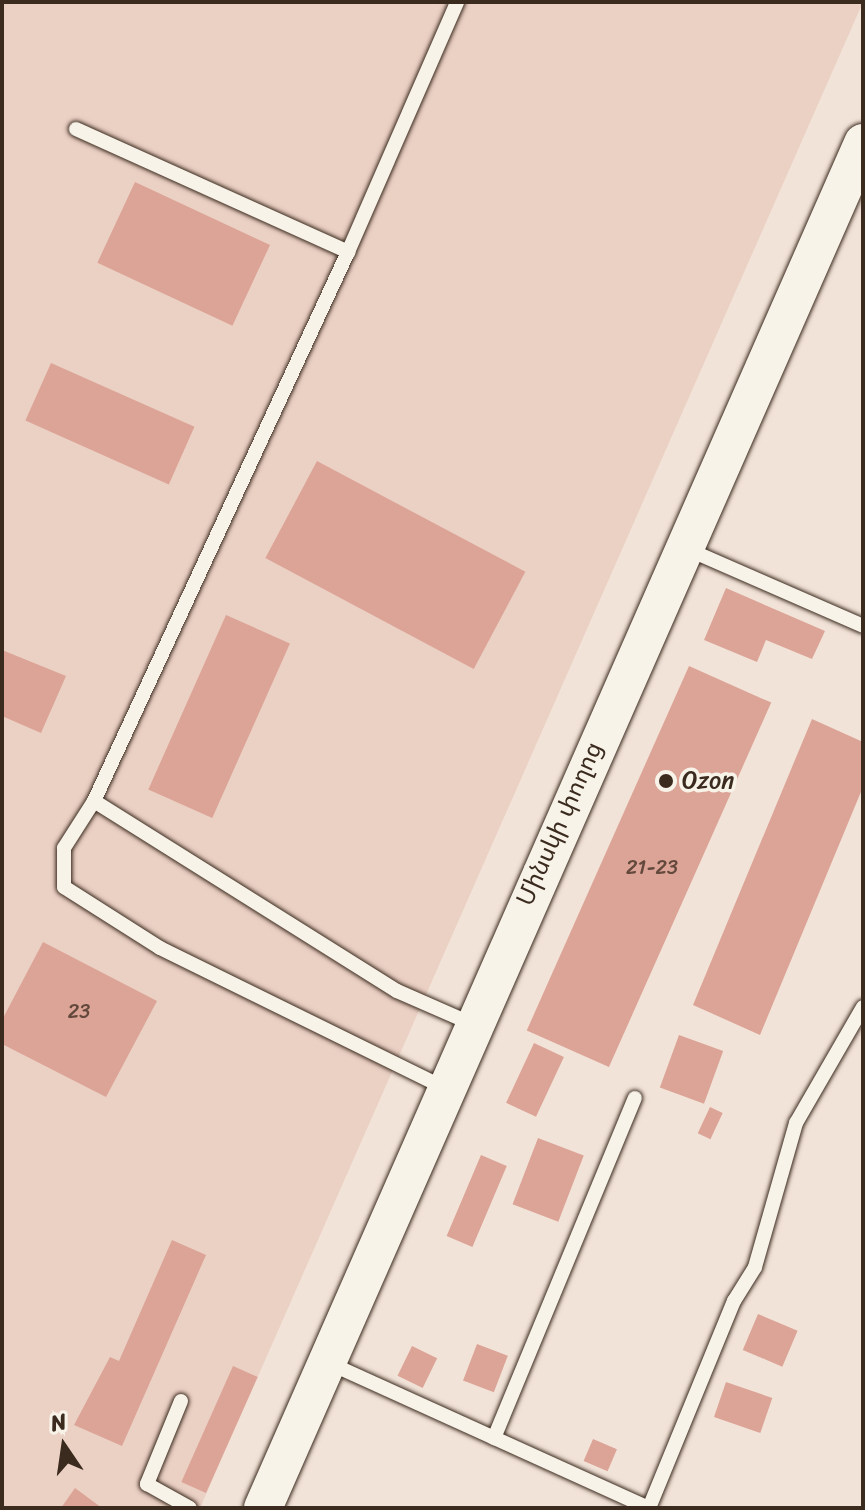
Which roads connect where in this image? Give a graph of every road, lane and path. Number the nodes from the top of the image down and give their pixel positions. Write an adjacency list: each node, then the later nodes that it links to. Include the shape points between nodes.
1 (457, 2): 4 (lane)
2 (76, 129): 4 (lane)
3 (863, 143): 5 (main road, Մինսկի փողոց)
4 (348, 252): 7 (lane)
5 (683, 547): 6 (lane); 9 (main road, Մինսկի փողոց)
6 (863, 626)
7 (94, 801): 9 (lane, via 397,991); 10 (lane, via 64,848 64,887 235,987)
8 (863, 1007): 17 (lane, via 796,1123 755,1267 734,1301)
9 (472, 1024): 10 (main road, Մինսկի փողոց)
10 (446, 1089): 12 (main road, Մինսկի փողոց)
11 (635, 1098): 14 (lane)
12 (329, 1363): 14 (lane); 16 (main road, Մինսկի փողոց)
13 (181, 1401): 15 (lane, via 147,1484)
14 (494, 1438): 17 (lane)
15 (190, 1508)
16 (263, 1508)
17 (649, 1508)

